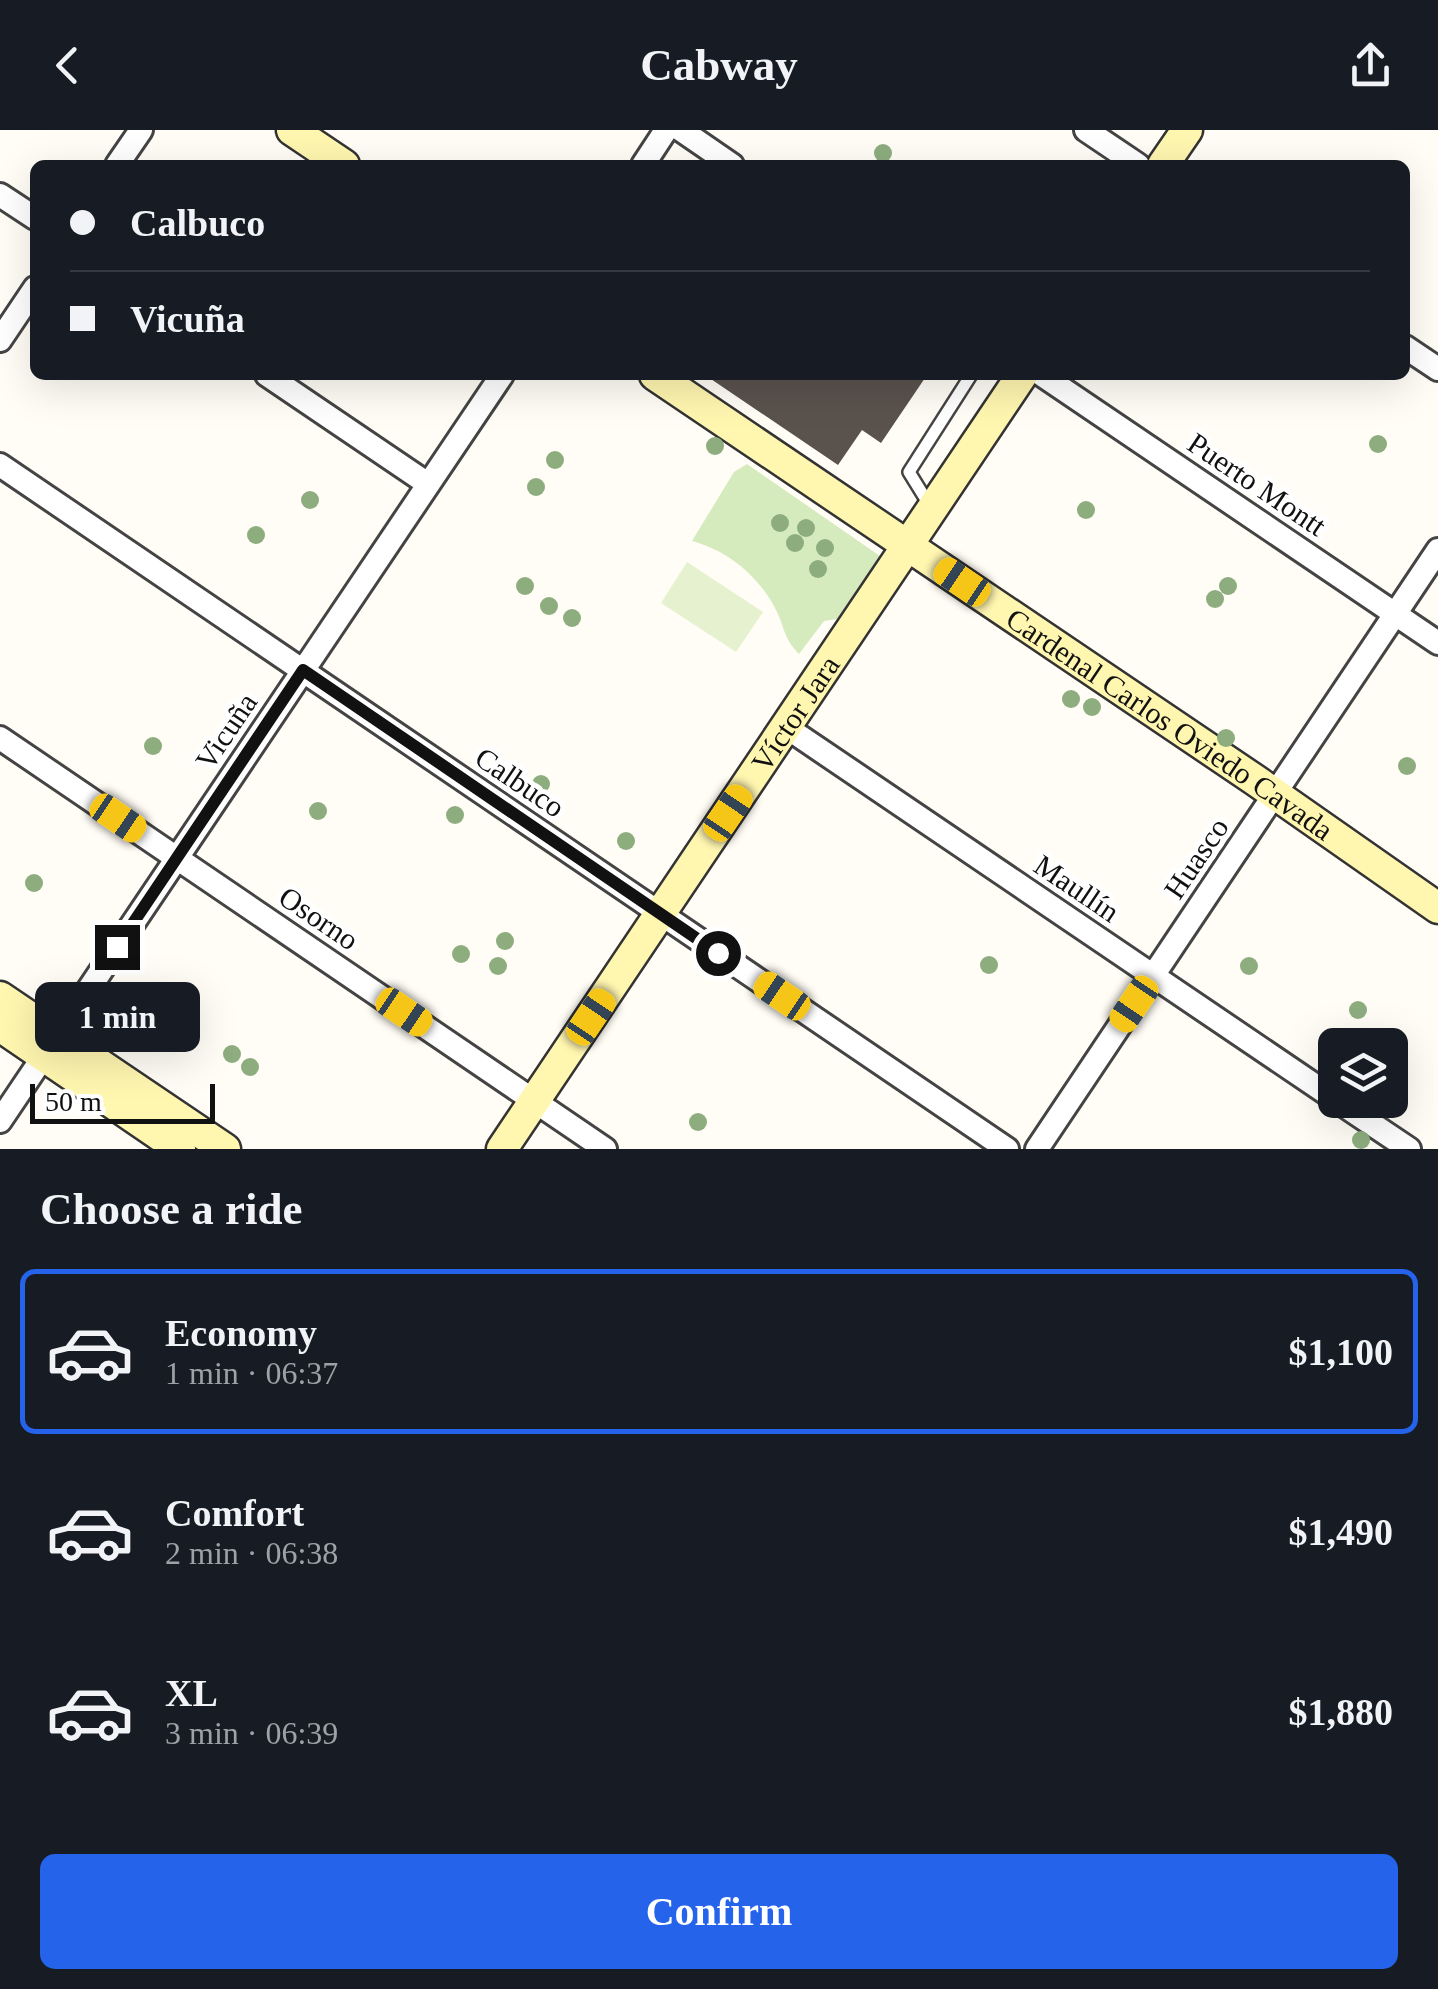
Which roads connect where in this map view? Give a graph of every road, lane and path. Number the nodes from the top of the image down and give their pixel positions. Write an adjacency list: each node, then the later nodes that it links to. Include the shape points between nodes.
1 (141, 130): 7 (street)
2 (292, 130): 8 (main road)
3 (666, 130): 9 (street)
4 (681, 130): 10 (street)
5 (1086, 130): 11 (street)
6 (1187, 130): 12 (main road)
7 (121, 160)
8 (337, 160)
9 (646, 160)
10 (725, 160)
11 (1131, 160)
12 (1167, 160)
13 (0, 195): 14 (street)
14 (30, 215)
15 (30, 295): 16 (street)
16 (0, 340)
17 (1410, 350): 18 (street)
18 (1438, 369)
19 (274, 380): 26 (street)
20 (499, 380): 26 (street, Vicuña)
21 (662, 380): 28 (main road, Cardenal Carlos Oviedo Cavada)
22 (968, 380): 27 (lane, via 909,472)
23 (1019, 380): 27 (main road, Víctor Jara)
24 (1049, 380): 30 (street, Puerto Montt)
25 (0, 465): 32 (street, Calbuco)
26 (428, 484): 32 (street, Vicuña)
27 (932, 510): 28 (main road, Víctor Jara)
28 (907, 546): 33 (main road, Víctor Jara); 35 (main road, Cardenal Carlos Oviedo Cavada)
29 (1438, 550): 30 (street, Huasco)
30 (1395, 614): 31 (street, Puerto Montt); 35 (street, Huasco)
31 (1438, 643)
32 (303, 670): 36 (street, Vicuña); 38 (street, Calbuco)
33 (786, 727): 38 (main road, Víctor Jara); 39 (street, Maullín)
34 (0, 738): 36 (street, Osorno)
35 (1275, 794): 37 (main road, Cardenal Carlos Oviedo Cavada); 39 (street, Huasco)
36 (177, 858): 42 (street, Vicuña); 44 (street, Osorno)
37 (1438, 908)
38 (660, 914): 44 (main road, Víctor Jara); 51 (street, Calbuco)
39 (1152, 976): 43 (street, Maullín); 52 (street, Huasco)
40 (0, 997): 42 (main road)
41 (0, 1026): 42 (main road)
42 (50, 1047): 46 (street, Vicuña); 47 (main road); 48 (main road)
43 (1318, 1088)
44 (534, 1101): 49 (main road, Víctor Jara); 50 (street, Osorno)
45 (1363, 1118): 53 (street, Maullín)
46 (0, 1121)
47 (180, 1149)
48 (225, 1149)
49 (502, 1149)
50 (605, 1149)
51 (1007, 1149)
52 (1036, 1149)
53 (1409, 1149)

